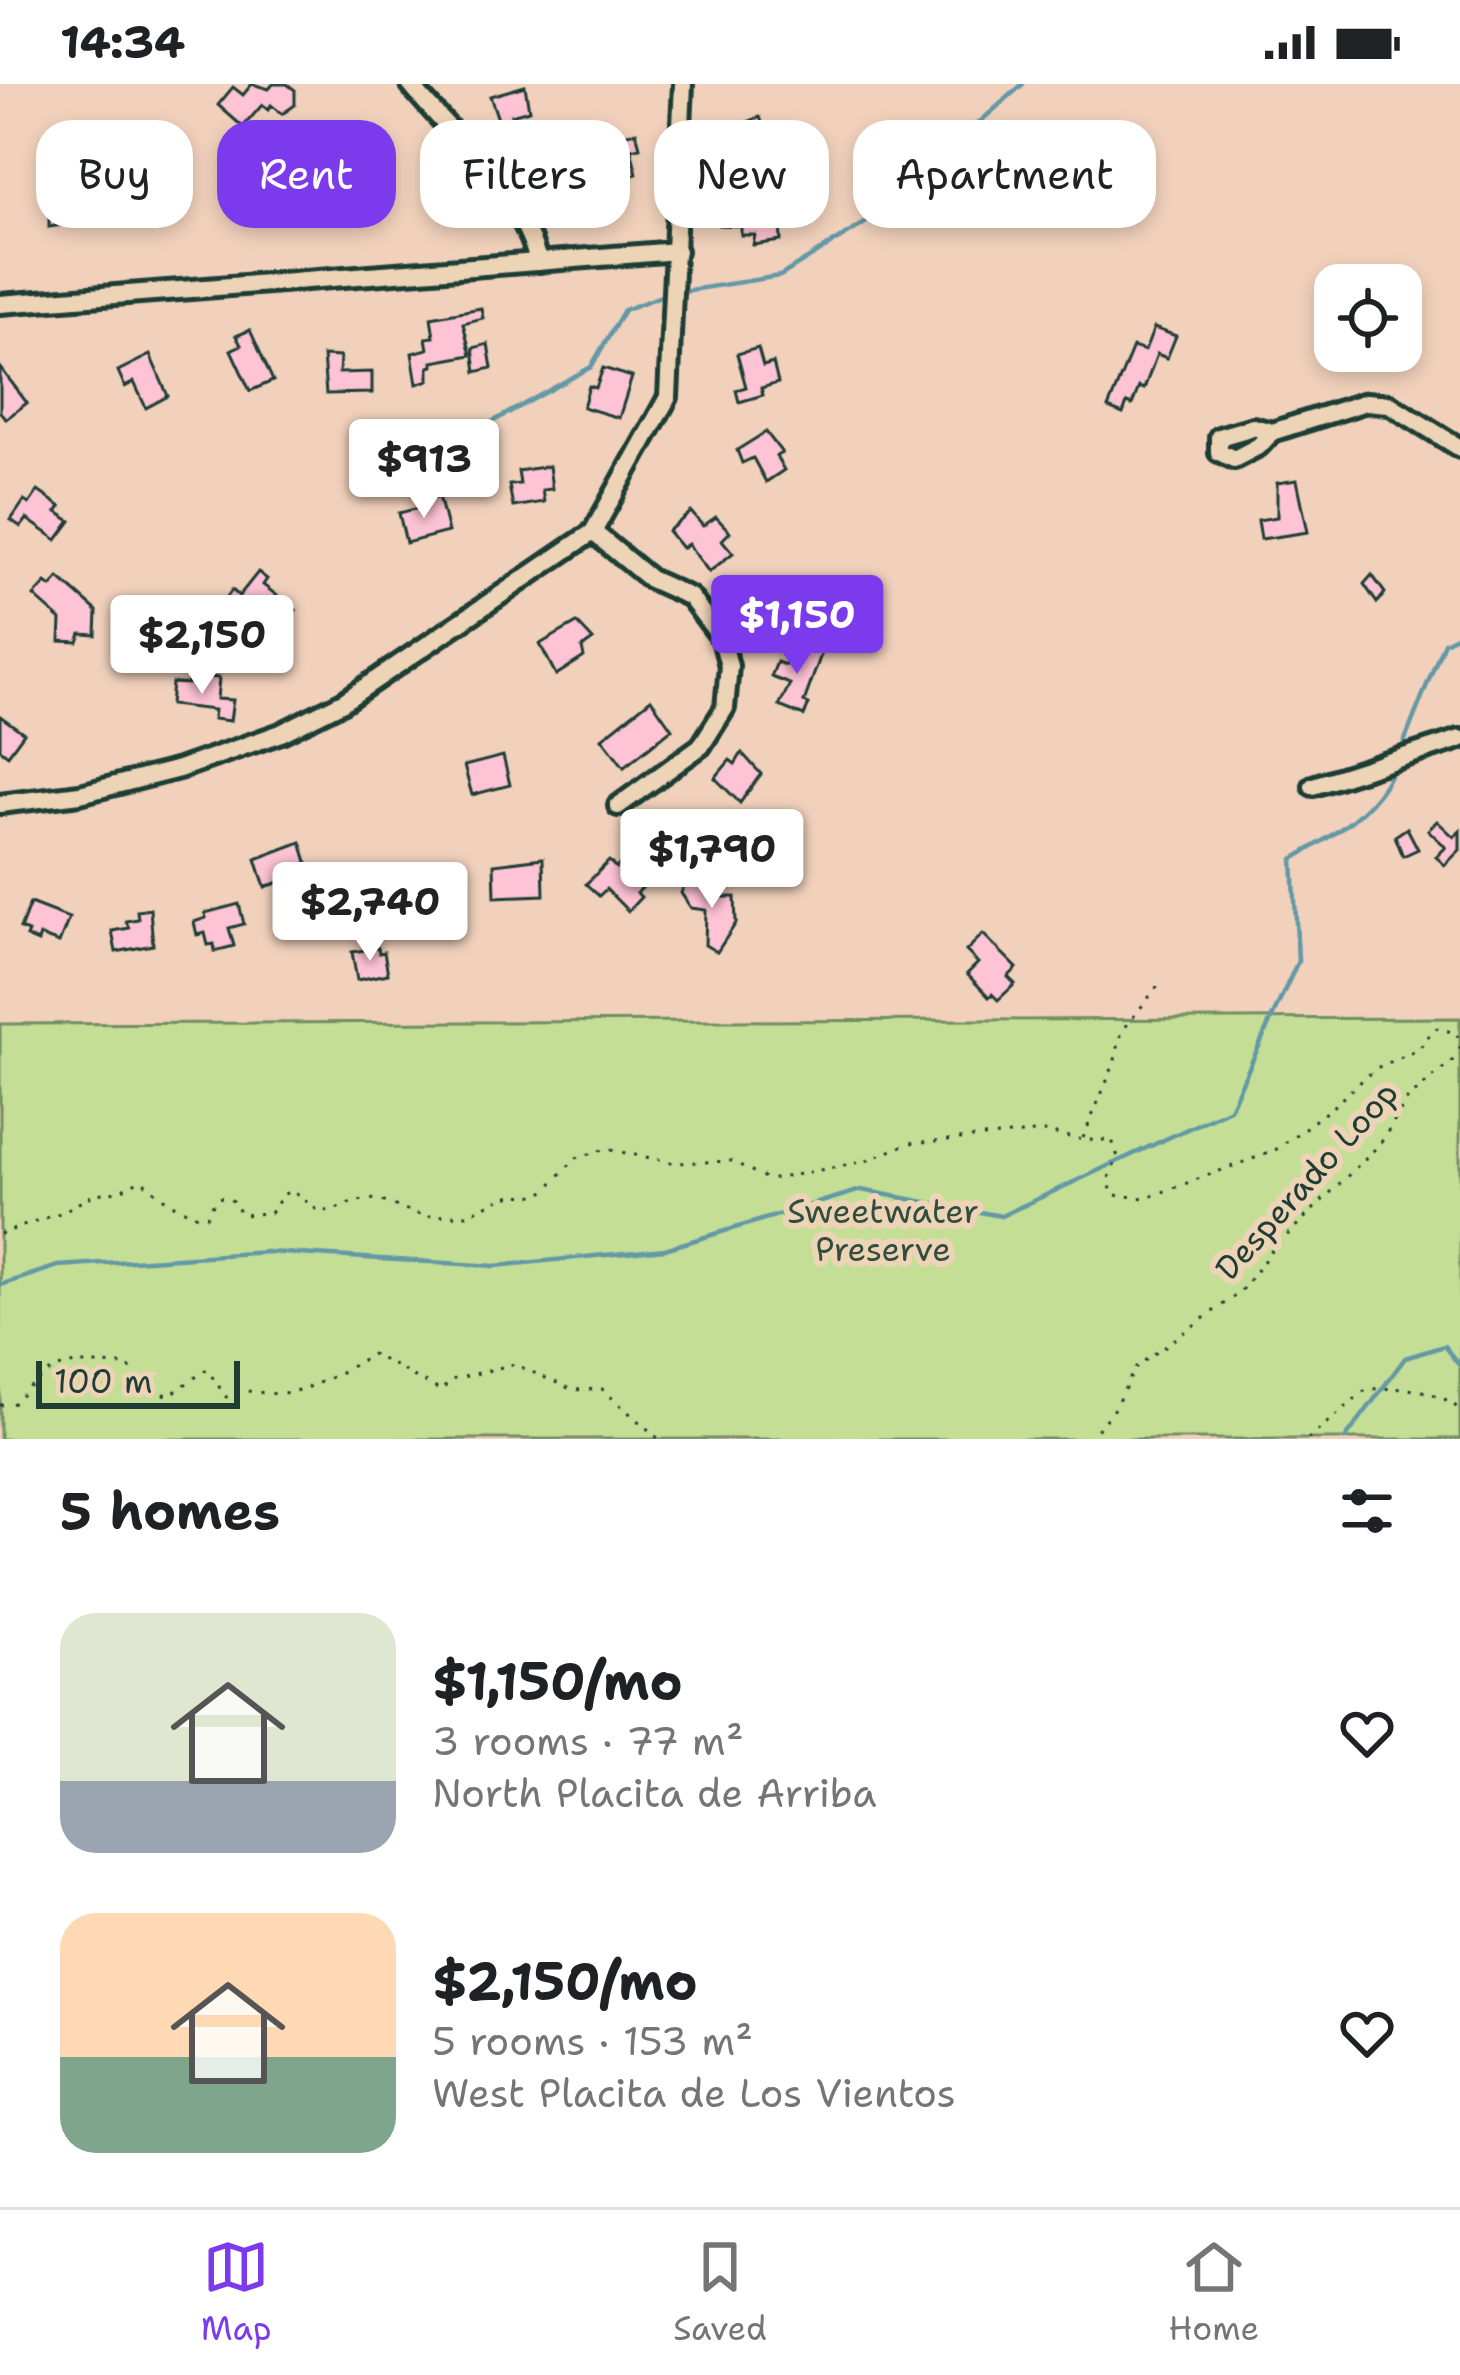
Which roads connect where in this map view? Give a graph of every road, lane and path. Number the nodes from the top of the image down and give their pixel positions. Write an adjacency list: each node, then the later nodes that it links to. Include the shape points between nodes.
1 (410, 84): 4 (street, via 497,186)
2 (683, 84): 3 (street)
3 (677, 251): 4 (street); 8 (street, via 668,397)
4 (538, 262): 5 (street)
5 (0, 304)
6 (1272, 431): 7 (street, via 1344,408 1389,404)
7 (1460, 448)
8 (593, 532): 11 (street, via 343,702 281,733 97,790); 12 (street, via 650,579 690,597 722,639 729,666 725,708 701,746)
9 (1460, 739): 10 (street)
10 (1313, 786)
11 (0, 803)
12 (618, 806)
13 (1162, 981): 15 (path, via 1122,1031)
14 (1460, 1053): 15 (path, Desperado Loop, via 1457,1033 1435,1028 1418,1050 1376,1068 1274,1150 1146,1198 1113,1195 1112,1140); 20 (path, Desperado Loop, via 1407,1100 1380,1144 1239,1292 1136,1367)
15 (1083, 1140): 16 (path, via 1047,1132 909,1143 866,1161 769,1180 732,1161 675,1163 607,1149 576,1158 542,1195 506,1196 466,1216 423,1216 376,1199 316,1210 293,1191 270,1213 241,1215 225,1196 207,1216 194,1216 141,1180)
16 (0, 1234)
17 (0, 1405): 19 (path, via 15,1403 61,1364 128,1365 144,1391 170,1395 207,1369 226,1397 321,1382 371,1354 441,1390 514,1364 573,1390 602,1389)
18 (1460, 1410): 21 (path, via 1415,1389 1367,1389)
19 (659, 1439)
20 (1090, 1439)
21 (1308, 1439)

